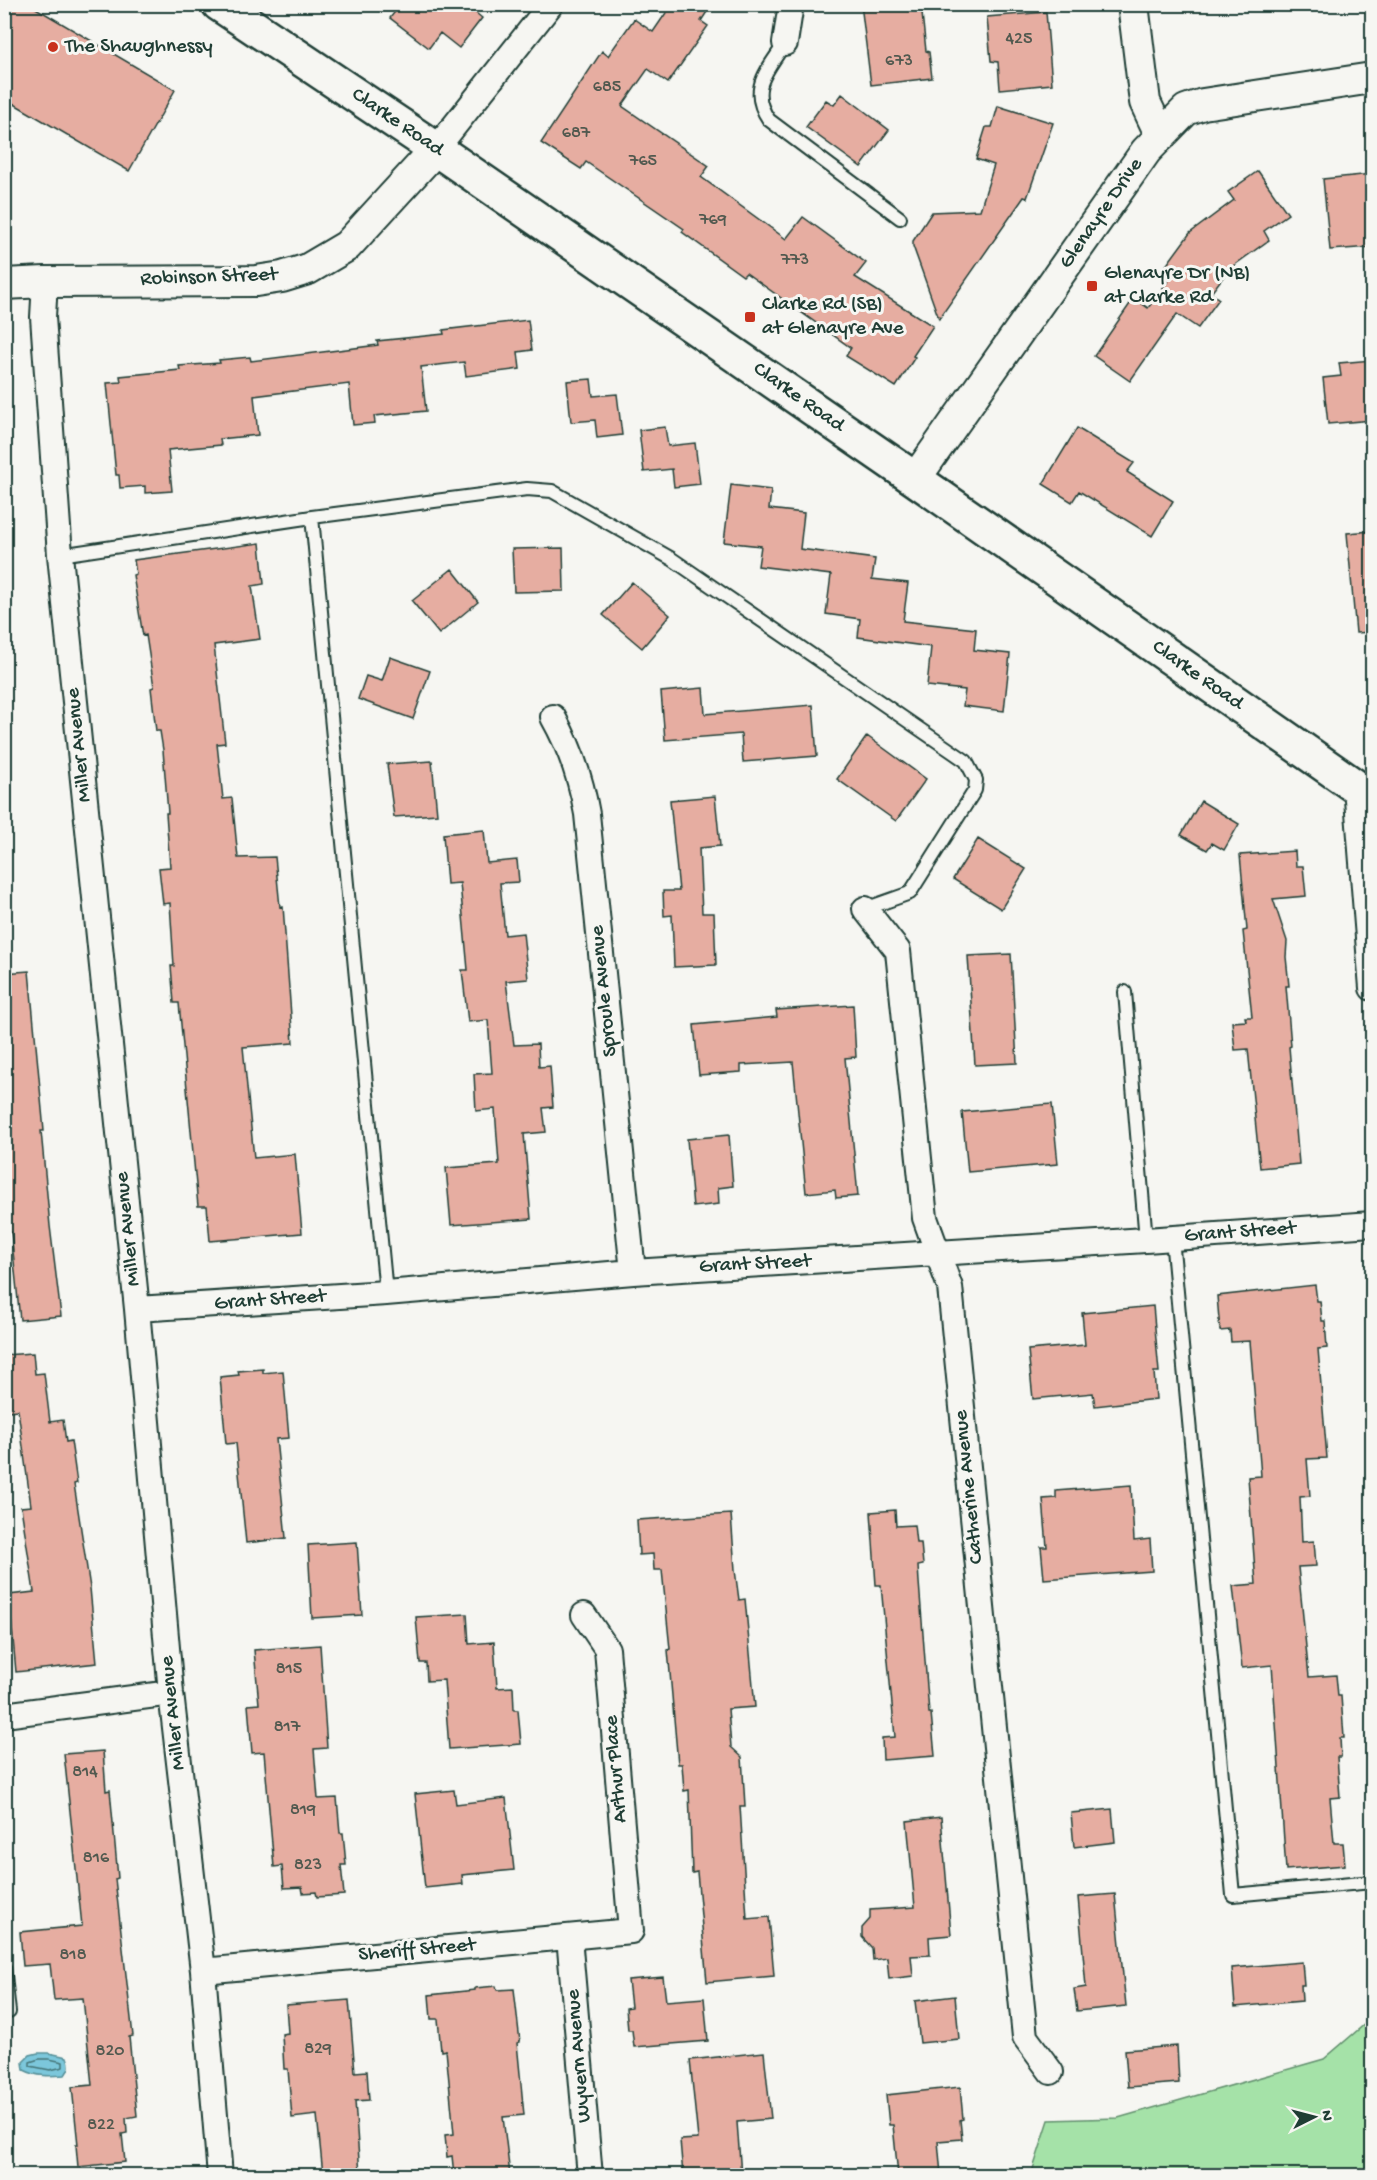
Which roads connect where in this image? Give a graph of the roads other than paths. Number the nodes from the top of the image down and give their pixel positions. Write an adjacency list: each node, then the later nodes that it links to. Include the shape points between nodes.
1 (219, 4): 8 (main road, Clarke Road)
2 (550, 4): 8 (street)
3 (791, 4): 5 (street)
4 (1133, 4): 7 (street, via 1145,102)
5 (784, 43): 9 (lane, via 764,76 758,95 769,120)
6 (1372, 78): 7 (street, Glenayre Drive, via 1203,104 1186,111)
7 (1161, 136): 12 (street, Glenayre Drive, via 1146,151)
8 (435, 149): 10 (street, Robinson Street, via 347,246 308,269 256,281); 12 (main road, Clarke Road)
9 (900, 218)
10 (45, 282): 11 (street, Robinson Street); 14 (street, Miller Avenue, via 43,317)
11 (4, 284)
12 (915, 479): 16 (main road, Clarke Road)
13 (312, 517): 14 (lane); 17 (lane, via 527,489 552,491 672,559 966,761 976,780 975,790 910,893); 25 (lane)
14 (60, 555): 26 (street, Miller Avenue)
15 (553, 717): 24 (street, Sproule Avenue, via 577,768 587,814)
16 (1364, 793): 18 (street)
17 (865, 909): 23 (street, Catherine Avenue, via 898,951 925,1218)
18 (1372, 988)
19 (1125, 992): 22 (lane)
20 (1372, 1224): 21 (street, Grant Street)
21 (1172, 1238): 22 (street, Grant Street); 30 (lane, via 1233,1894)
22 (1146, 1240): 23 (street, Grant Street)
23 (938, 1254): 24 (street, Grant Street); 36 (street, Catherine Avenue, via 950,1287 1025,2037)
24 (633, 1272): 25 (street, Grant Street)
25 (386, 1293): 26 (street, Grant Street)
26 (137, 1309): 28 (street, Miller Avenue)
27 (584, 1615): 31 (street, Arthur Place, via 607,1649)
28 (171, 1693): 29 (street); 34 (street, Miller Avenue)
29 (4, 1715)
30 (1372, 1882)
31 (631, 1931): 32 (street, Sheriff Street)
32 (570, 1937): 34 (street, Sheriff Street); 38 (street, Wyvern Avenue)
33 (4, 1967): 35 (lane)
34 (203, 1971): 37 (street, Miller Avenue)
35 (9, 2012)
36 (1051, 2072)
37 (220, 2175)
38 (590, 2175)

